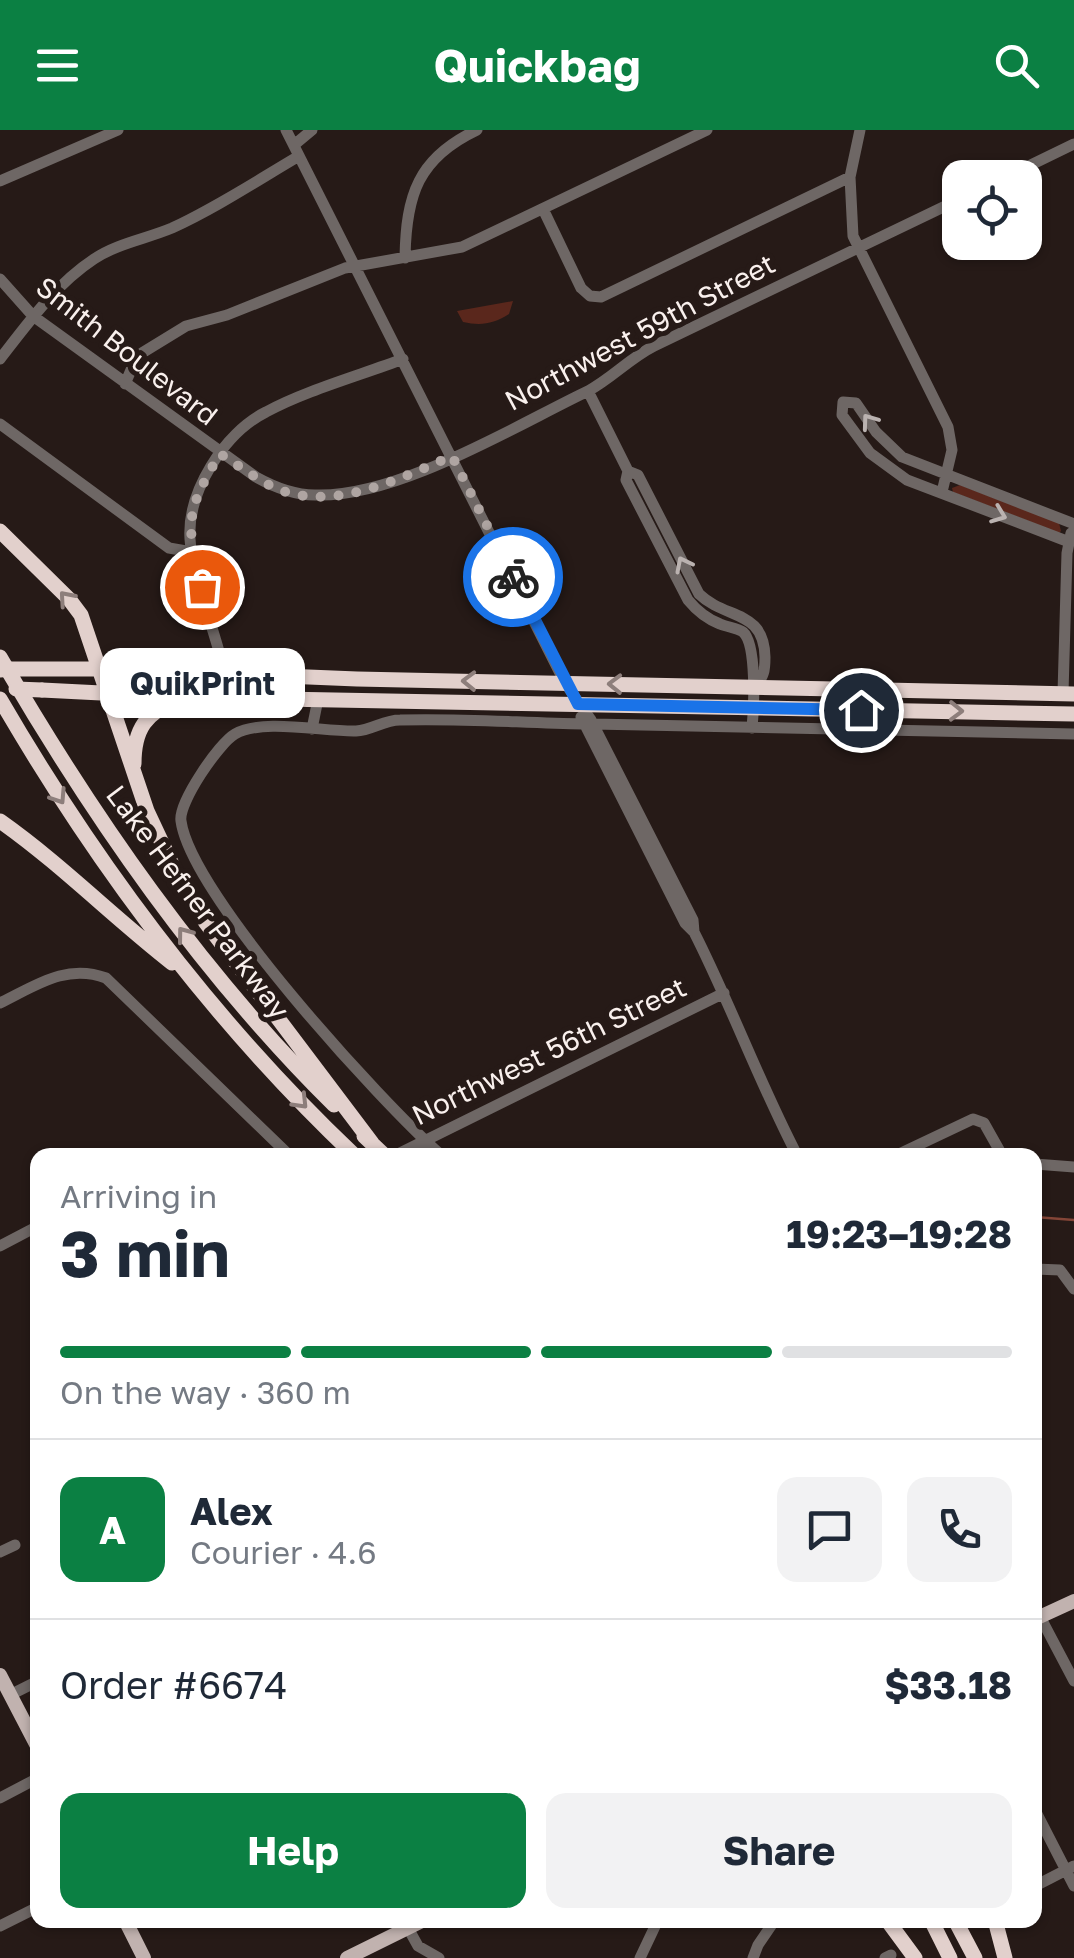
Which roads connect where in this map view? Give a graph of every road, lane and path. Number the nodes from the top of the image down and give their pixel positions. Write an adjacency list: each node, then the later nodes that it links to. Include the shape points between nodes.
1 (118, 130): 11 (street)
2 (286, 130): 8 (street)
3 (312, 130): 8 (street)
4 (477, 130): 15 (street, via 438,151 406,214)
5 (707, 130): 13 (street)
6 (860, 130): 10 (street)
7 (1074, 144): 9 (street)
8 (296, 150): 16 (street); 18 (street, via 170,229 93,259)
9 (1041, 160)
10 (850, 177): 13 (street, via 600,297 581,288); 14 (street)
11 (0, 181)
12 (942, 207): 14 (street, Northwest 59th Street)
13 (543, 209): 15 (street, via 462,247)
14 (858, 247): 22 (street, Northwest 59th Street, via 635,356); 26 (street, via 948,427)
15 (404, 258): 16 (street)
16 (356, 268): 20 (street); 21 (street, via 186,326 137,356)
17 (0, 279): 18 (street, Smith Boulevard)
18 (33, 316): 19 (street); 21 (street, Smith Boulevard)
19 (0, 359)
20 (403, 359): 24 (street, via 264,412); 25 (street)
21 (124, 384): 24 (street, Smith Boulevard)
22 (588, 391): 25 (street, Northwest 59th Street); 32 (street, via 628,471 626,480)
23 (0, 424): 31 (street, via 169,548)
24 (220, 454): 25 (street, Smith Boulevard, via 277,488 312,496 380,486); 31 (street, via 191,510)
25 (452, 456): 42 (street)
26 (947, 474): 27 (street); 27 (street, one-way to 27, via 902,457 856,403 844,402 842,415 870,453 908,480); 28 (street)
27 (942, 492): 30 (street, one-way to 30)
28 (1074, 525): 30 (street)
29 (0, 531): 38 (highway, one-way to 29, via 69,598)
30 (1071, 540): 35 (street)
31 (192, 552): 39 (street)
32 (698, 602): 33 (street); 34 (street, via 703,616)
33 (738, 615): 34 (street); 43 (street, via 752,621 765,641 765,675)
34 (732, 628): 43 (street, via 752,643)
35 (1069, 648): 48 (street)
36 (0, 657): 64 (highway, Lake Hefner Parkway, one-way to 36, via 245,1010 152,893)
37 (0, 670): 38 (highway, bridge)
38 (98, 670): 39 (highway); 45 (highway)
39 (221, 674): 40 (highway)
40 (286, 677): 41 (highway); 47 (highway, via 278,687)
41 (357, 679): 42 (highway, one-way to 41); 49 (highway)
42 (565, 683): 43 (highway, one-way to 42); 51 (street)
43 (756, 687): 48 (highway); 52 (street)
44 (0, 691): 45 (highway, bridge)
45 (106, 694): 46 (highway); 58 (highway)
46 (180, 697): 47 (highway); 58 (highway, via 143,721)
47 (206, 697): 49 (highway)
48 (1070, 697): 53 (highway)
49 (318, 698): 51 (highway); 56 (street)
50 (0, 699): 60 (highway, Lake Hefner Parkway, one-way to 60, via 74,820)
51 (578, 704): 52 (highway); 54 (street)
52 (754, 708): 53 (highway, one-way to 53); 55 (street)
53 (1066, 713)
54 (588, 724): 55 (street); 56 (street, via 396,720 360,731); 61 (street, via 693,920)
55 (752, 728): 57 (street)
56 (312, 730): 63 (street, via 234,734 182,805 180,820 212,886 273,970)
57 (1074, 734)
58 (134, 768): 64 (highway, via 166,853 206,923)
59 (0, 821): 60 (highway)
60 (191, 977): 66 (highway, Lake Hefner Parkway, one-way to 66)
61 (724, 993): 63 (street, Northwest 56th Street); 70 (street)
62 (0, 1002): 65 (street, via 60,974 79,971 114,983)
63 (425, 1140): 68 (street, Northwest 56th Street); 69 (street)
64 (372, 1143): 67 (highway, Lake Hefner Parkway)
65 (282, 1148)
66 (347, 1148)
67 (377, 1148)
68 (411, 1148)
69 (434, 1148)
70 (793, 1148)
71 (912, 1148): 72 (street, via 973,1119 984,1123)
72 (998, 1148)
73 (1042, 1165): 74 (street)
74 (1074, 1167)
75 (30, 1230): 76 (street)
76 (0, 1246)
77 (1042, 1269): 78 (street, via 1060,1270)
78 (1074, 1288)
79 (15, 1545): 80 (street)
80 (0, 1552)
81 (1074, 1601): 82 (main road)
82 (1042, 1612)
83 (1042, 1623): 85 (street)
84 (0, 1675): 87 (main road)
85 (1074, 1681)
86 (30, 1685): 87 (street)
87 (10, 1694): 88 (main road)
88 (30, 1733)
89 (30, 1782): 90 (street)
90 (0, 1798)
91 (1042, 1822): 92 (street)
92 (1070, 1868): 93 (street); 94 (street)
93 (1042, 1882)
94 (1074, 1886)
95 (30, 1912): 96 (street)
96 (0, 1926)
97 (130, 1928): 105 (main road)
98 (408, 1928): 106 (main road); 107 (street, via 418,1946)
99 (654, 1928): 108 (street)
100 (769, 1928): 109 (street)
101 (893, 1928): 110 (highway)
102 (935, 1928): 111 (highway)
103 (960, 1928): 112 (highway)
104 (996, 1928): 113 (highway)
105 (144, 1958)
106 (347, 1958)
107 (438, 1958)
108 (640, 1958)
109 (753, 1958)
110 (915, 1958)
111 (950, 1958)
112 (975, 1958)
113 (1005, 1958)

